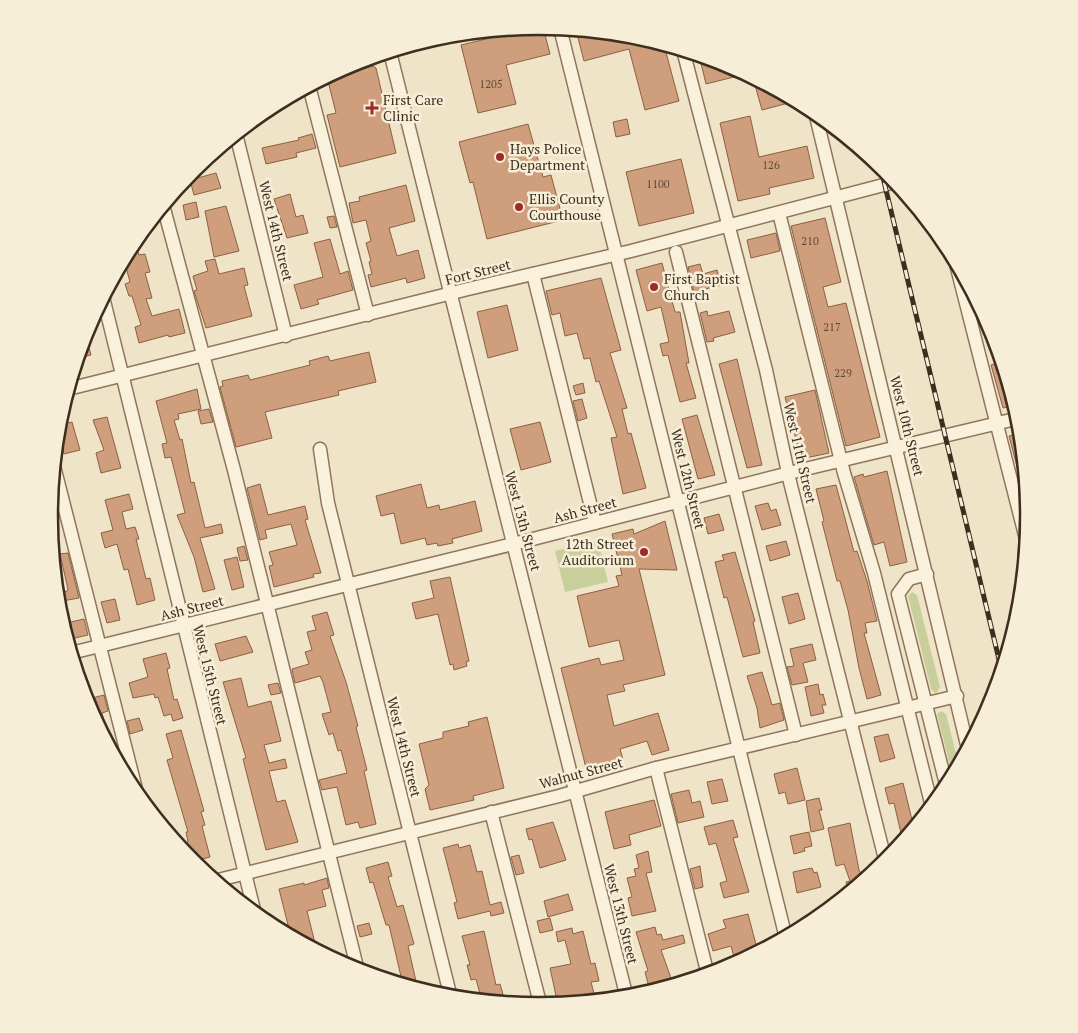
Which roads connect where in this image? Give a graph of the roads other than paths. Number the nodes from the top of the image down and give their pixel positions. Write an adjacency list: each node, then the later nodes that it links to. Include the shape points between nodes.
1 (562, 36): 13 (street, West 12th Street)
2 (392, 58): 16 (street, West 13th Street)
3 (686, 58): 11 (street, West 11th Street)
4 (311, 93): 18 (street)
5 (818, 124): 8 (street, West 10th Street)
6 (238, 141): 19 (street, West 14th Street)
7 (887, 185): 8 (street, Fort Street)
8 (836, 199): 10 (street, Fort Street); 25 (street, West 10th Street)
9 (166, 212): 20 (street)
10 (779, 213): 11 (street, Fort Street); 27 (street)
11 (728, 224): 13 (street, Fort Street); 28 (street, West 11th Street, via 766,370)
12 (676, 252): 30 (street)
13 (616, 255): 14 (street, Fort Street); 31 (street, West 12th Street)
14 (533, 274): 16 (street, Fort Street); 33 (street)
15 (962, 288): 24 (street)
16 (451, 293): 18 (street, Fort Street); 34 (street, West 13th Street)
17 (106, 307): 21 (street, West 15th Street)
18 (368, 315): 19 (street, Fort Street)
19 (286, 336): 20 (street, Fort Street)
20 (204, 356): 21 (street, Fort Street); 37 (street)
21 (123, 375): 22 (street, Fort Street); 38 (street, West 15th Street)
22 (75, 387)
23 (1010, 420): 24 (street, Ash Street)
24 (998, 424): 25 (street, Ash Street); 32 (street)
25 (897, 448): 27 (street, Ash Street); 35 (street, West 10th Street)
26 (320, 449): 36 (street, West 14th Street, via 328,503)
27 (841, 462): 28 (street, Ash Street); 43 (street, via 874,573)
28 (788, 473): 30 (street, Ash Street); 44 (street, West 11th Street)
29 (59, 486): 39 (street)
30 (735, 488): 31 (street, Ash Street); 45 (street)
31 (678, 501): 33 (street, Ash Street); 47 (street, West 12th Street)
32 (1020, 514)
33 (594, 523): 34 (street, Ash Street)
34 (513, 544): 36 (street, Ash Street); 51 (street, West 13th Street)
35 (927, 574): 41 (street, West 10th Street); 42 (street, via 908,579 898,594)
36 (348, 584): 37 (street, Ash Street); 54 (street, West 14th Street)
37 (265, 605): 38 (street, Ash Street); 55 (street)
38 (183, 626): 39 (street, Ash Street); 57 (street, West 15th Street)
39 (100, 646): 40 (street, Ash Street); 49 (street)
40 (77, 652)
41 (957, 696): 42 (street, Walnut Street); 46 (street, West 10th Street)
42 (926, 703): 43 (street, Walnut Street); 50 (street)
43 (907, 707): 44 (street, Walnut Street); 52 (street)
44 (850, 722): 45 (street, Walnut Street); 56 (street, West 11th Street)
45 (796, 735): 47 (street, Walnut Street)
46 (966, 739)
47 (739, 749): 48 (street, Walnut Street); 60 (street, West 12th Street)
48 (656, 768): 51 (street, Walnut Street); 62 (street)
49 (132, 773)
50 (944, 776)
51 (574, 791): 53 (street, Walnut Street); 64 (street, West 13th Street)
52 (930, 798)
53 (491, 812): 54 (street, Walnut Street); 65 (street)
54 (410, 832): 55 (street, Walnut Street); 63 (street, West 14th Street)
55 (327, 852): 57 (street, Walnut Street); 61 (street)
56 (883, 852)
57 (244, 873): 58 (street, Walnut Street); 59 (street, West 15th Street)
58 (222, 879)
59 (252, 902)
60 (784, 931)
61 (355, 961)
62 (706, 967)
63 (449, 990)
64 (624, 990)
65 (539, 998)

